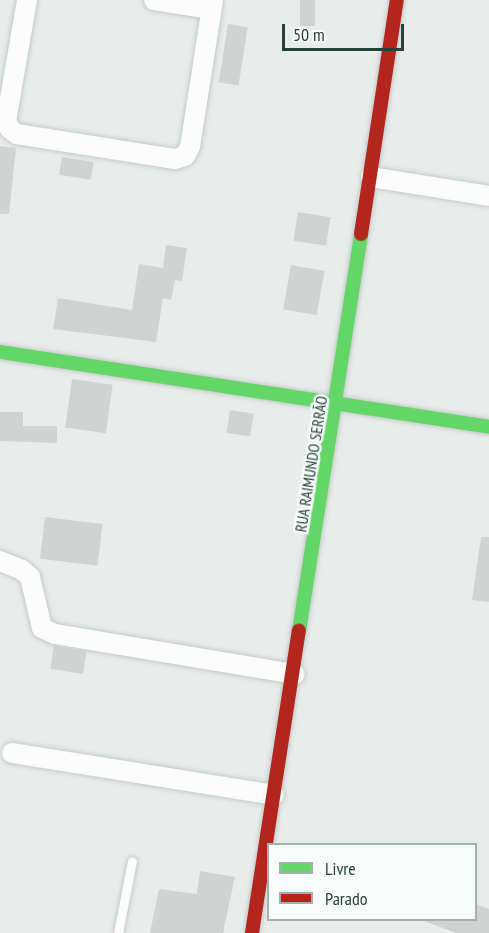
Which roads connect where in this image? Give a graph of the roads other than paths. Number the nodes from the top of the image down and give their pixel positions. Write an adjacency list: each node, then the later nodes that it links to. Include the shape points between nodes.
1 (27, 0): 4 (street, via 6,121 10,129 16,134 175,159 185,156 190,147)
2 (154, 0): 4 (street)
3 (397, 0): 5 (street, RUA RAIMUNDO SERRÃO)
4 (212, 4)
5 (371, 177): 6 (street); 8 (street, RUA RAIMUNDO SERRÃO)
6 (489, 196)
7 (0, 352): 8 (street)
8 (338, 401): 9 (street); 11 (street, RUA RAIMUNDO SERRÃO)
9 (489, 427)
10 (0, 561): 11 (street, via 30,577 42,628 55,634)
11 (295, 674): 13 (street, RUA RAIMUNDO SERRÃO)
12 (12, 753): 13 (street)
13 (274, 795): 16 (street, RUA RAIMUNDO SERRÃO)
14 (132, 861): 15 (lane)
15 (118, 933)
16 (252, 933)

